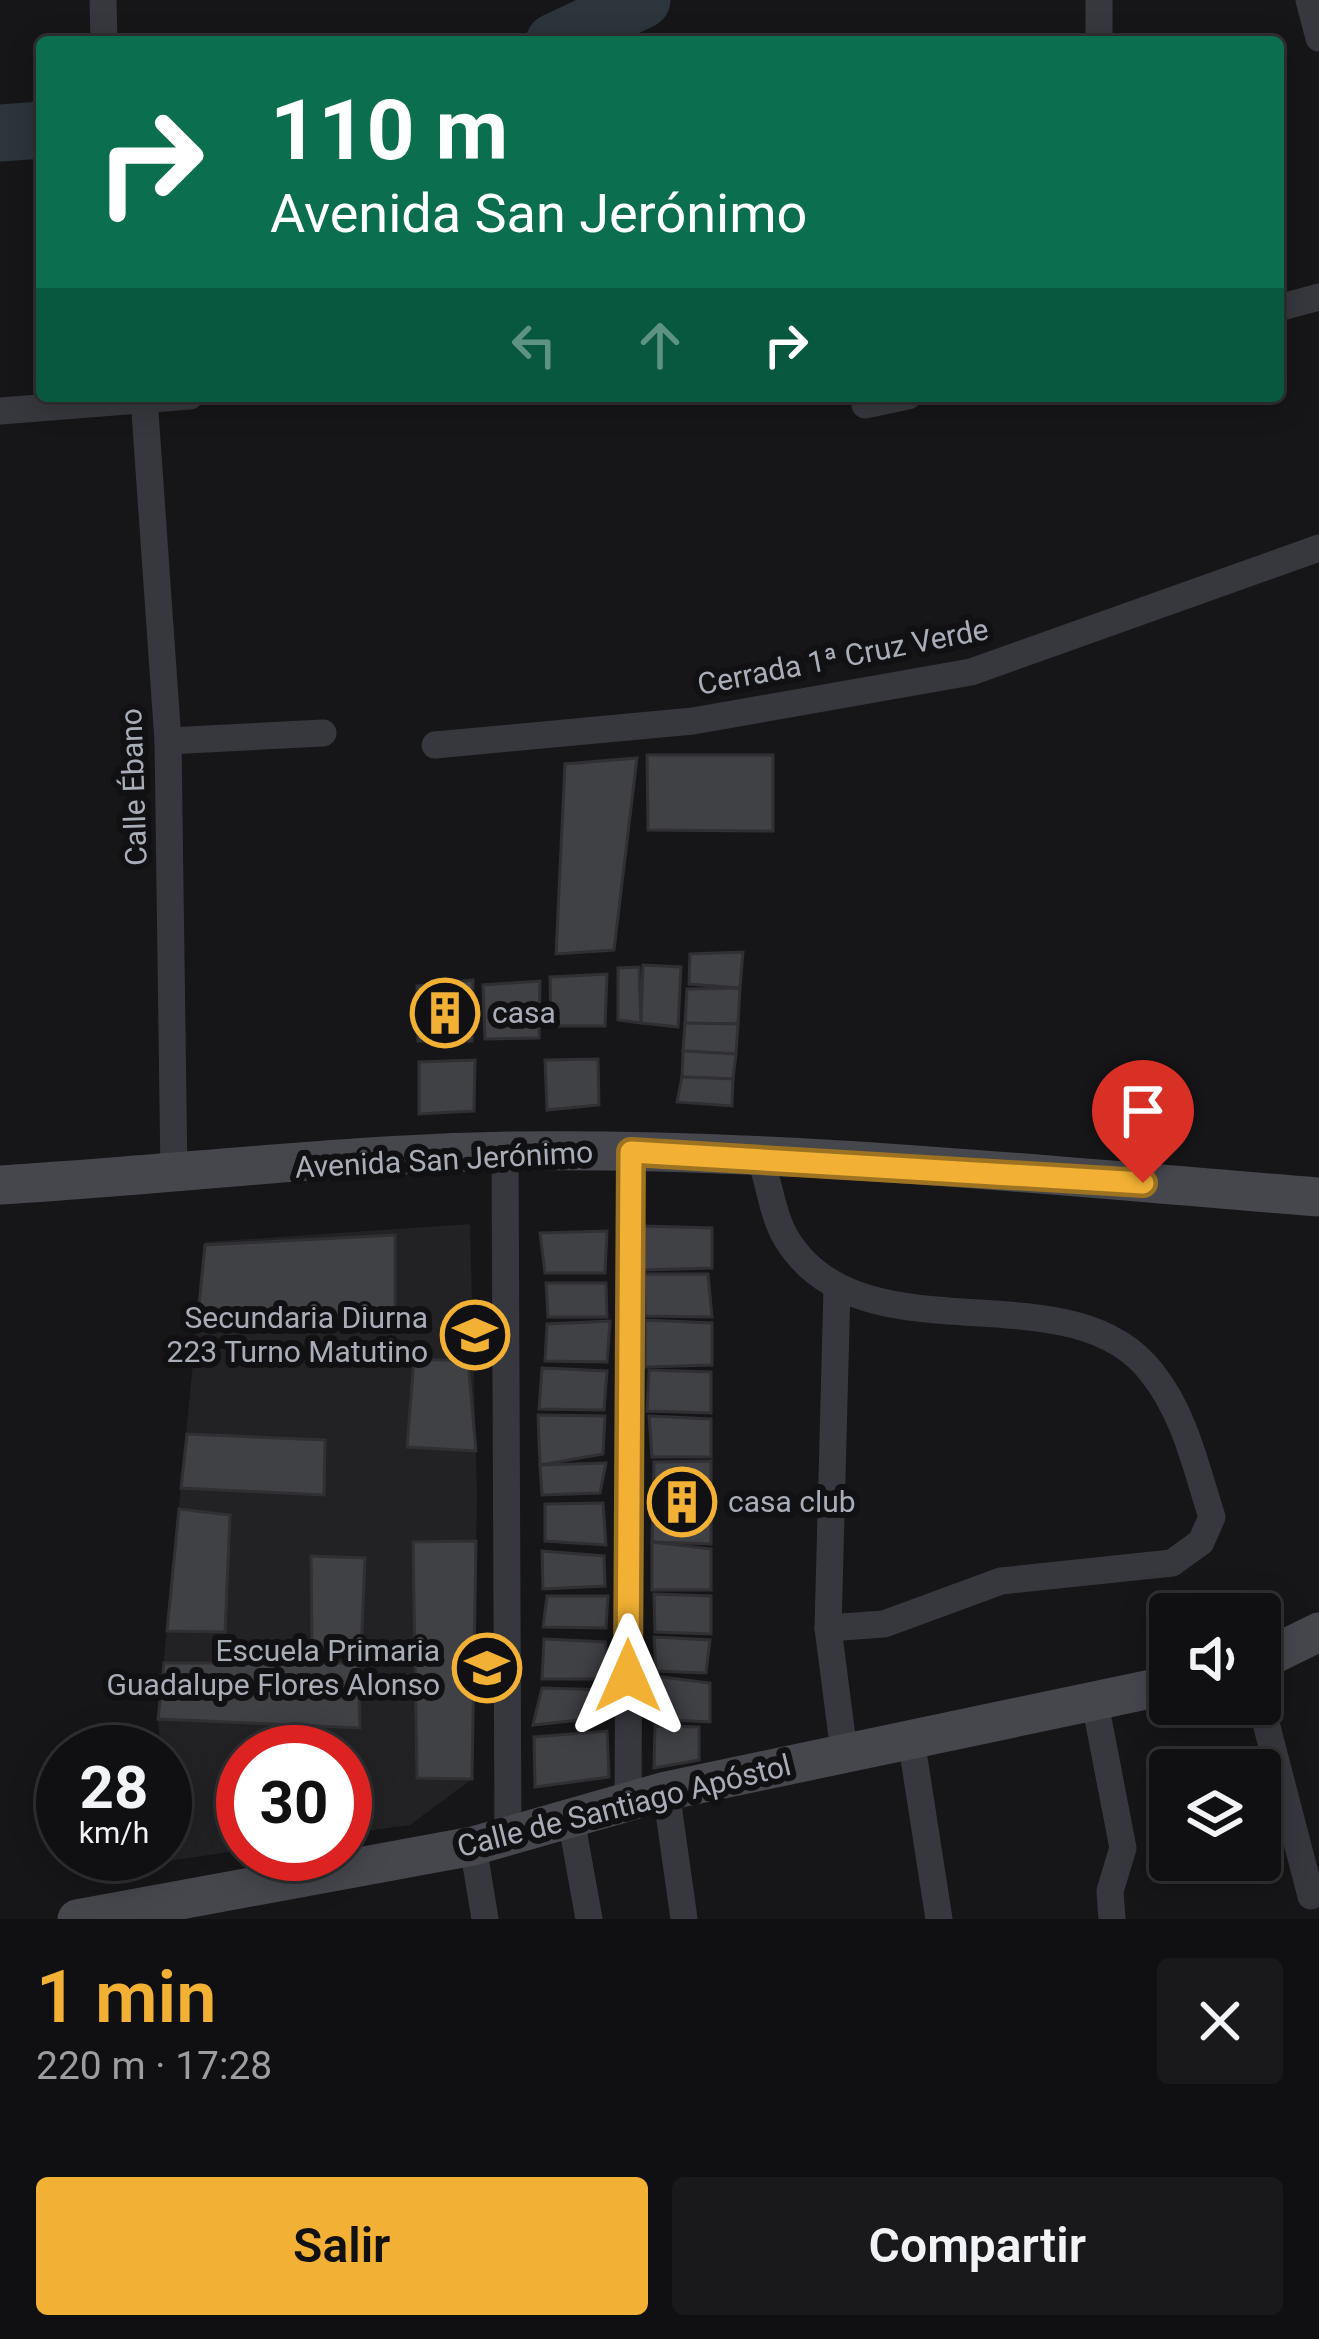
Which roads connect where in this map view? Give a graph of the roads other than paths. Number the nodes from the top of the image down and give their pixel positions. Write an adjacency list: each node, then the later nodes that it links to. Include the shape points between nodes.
1 (103, 0): 4 (street)
2 (1099, 0): 5 (street)
3 (1309, 0): 6 (street)
4 (104, 36)
5 (1099, 36)
6 (1319, 38)
7 (1319, 298): 8 (street)
8 (1284, 307)
9 (100, 402): 13 (street)
10 (144, 402): 16 (street, Calle Ébano)
11 (878, 402): 12 (street)
12 (865, 405)
13 (0, 411)
14 (1319, 548): 17 (street, Cerrada 1ª Cruz Verde, via 971,672 693,721)
15 (323, 733): 16 (street)
16 (168, 741): 21 (street, Calle Ébano)
17 (435, 746)
18 (505, 1151): 19 (main road, Avenida San Jerónimo); 21 (main road, Avenida San Jerónimo); 35 (street)
19 (631, 1152): 20 (main road, Avenida San Jerónimo); 33 (street)
20 (761, 1159): 23 (main road, Avenida San Jerónimo); 24 (street, via 787,1240)
21 (174, 1175): 22 (main road, Avenida San Jerónimo)
22 (0, 1185)
23 (1318, 1199)
24 (837, 1288): 25 (street); 25 (street, via 896,1306 1089,1325 1150,1369 1181,1420 1212,1517 1201,1542 1172,1563 1001,1581 884,1624)
25 (828, 1628): 32 (street)
26 (1319, 1632): 27 (main road)
27 (1281, 1651)
28 (1149, 1690): 29 (main road, Calle de Santiago Apóstol)
29 (1095, 1703): 31 (main road, Calle de Santiago Apóstol); 42 (street, via 1123,1848 1109,1891)
30 (1267, 1725): 36 (street)
31 (911, 1739): 32 (main road, Calle de Santiago Apóstol); 41 (street)
32 (844, 1752): 33 (main road, Calle de Santiago Apóstol)
33 (647, 1797): 34 (main road, Calle de Santiago Apóstol); 40 (street)
34 (572, 1819): 35 (main road, Calle de Santiago Apóstol); 39 (street)
35 (490, 1841): 37 (main road, Calle de Santiago Apóstol); 38 (street)
36 (1311, 1896)
37 (77, 1919)
38 (485, 1919)
39 (589, 1919)
40 (684, 1919)
41 (939, 1919)
42 (1112, 1919)

